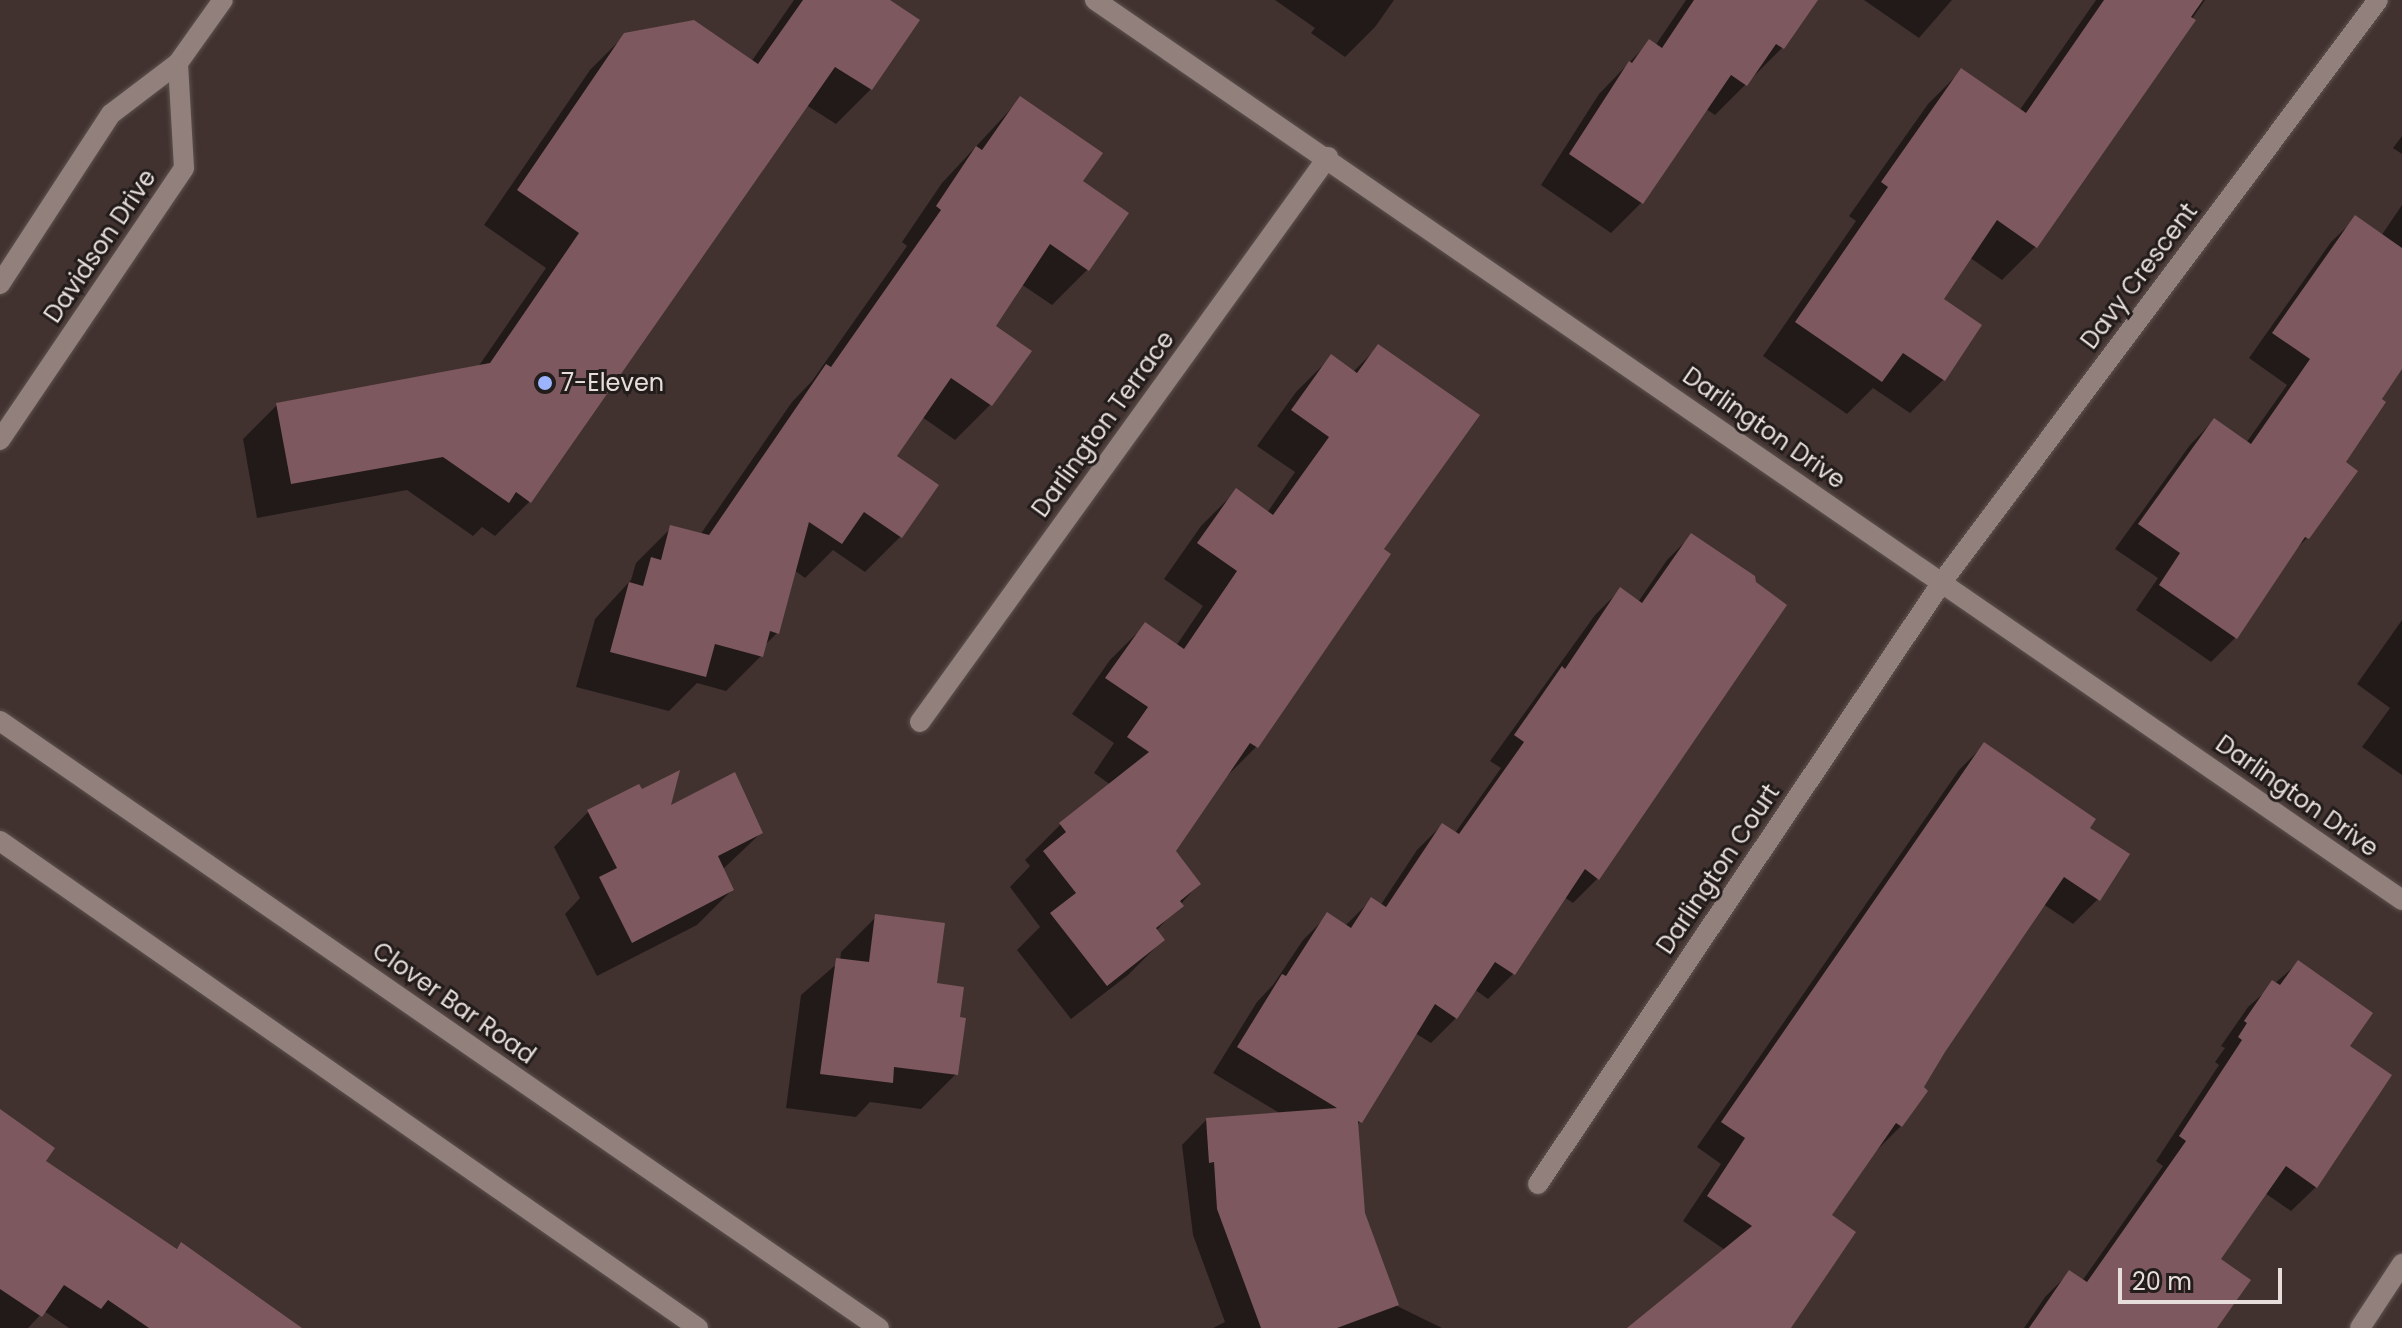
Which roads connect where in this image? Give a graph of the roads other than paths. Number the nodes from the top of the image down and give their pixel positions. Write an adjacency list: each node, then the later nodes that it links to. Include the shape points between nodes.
1 (223, 0): 4 (street)
2 (1095, 0): 5 (street, Darlington Drive)
3 (2378, 0): 8 (street, Davy Crescent)
4 (178, 63): 6 (street, via 111,114); 7 (street, Davidson Drive, via 184,168)
5 (1328, 157): 8 (street, Darlington Drive); 10 (street, Darlington Terrace)
6 (0, 284)
7 (0, 440)
8 (1942, 582): 12 (street, Darlington Drive); 13 (street, Darlington Court)
9 (0, 721): 16 (street, Clover Bar Road)
10 (920, 722)
11 (0, 841): 15 (street)
12 (2402, 900)
13 (1538, 1184)
14 (2402, 1264): 17 (street)
15 (698, 1328)
16 (879, 1328)
17 (2360, 1328)

